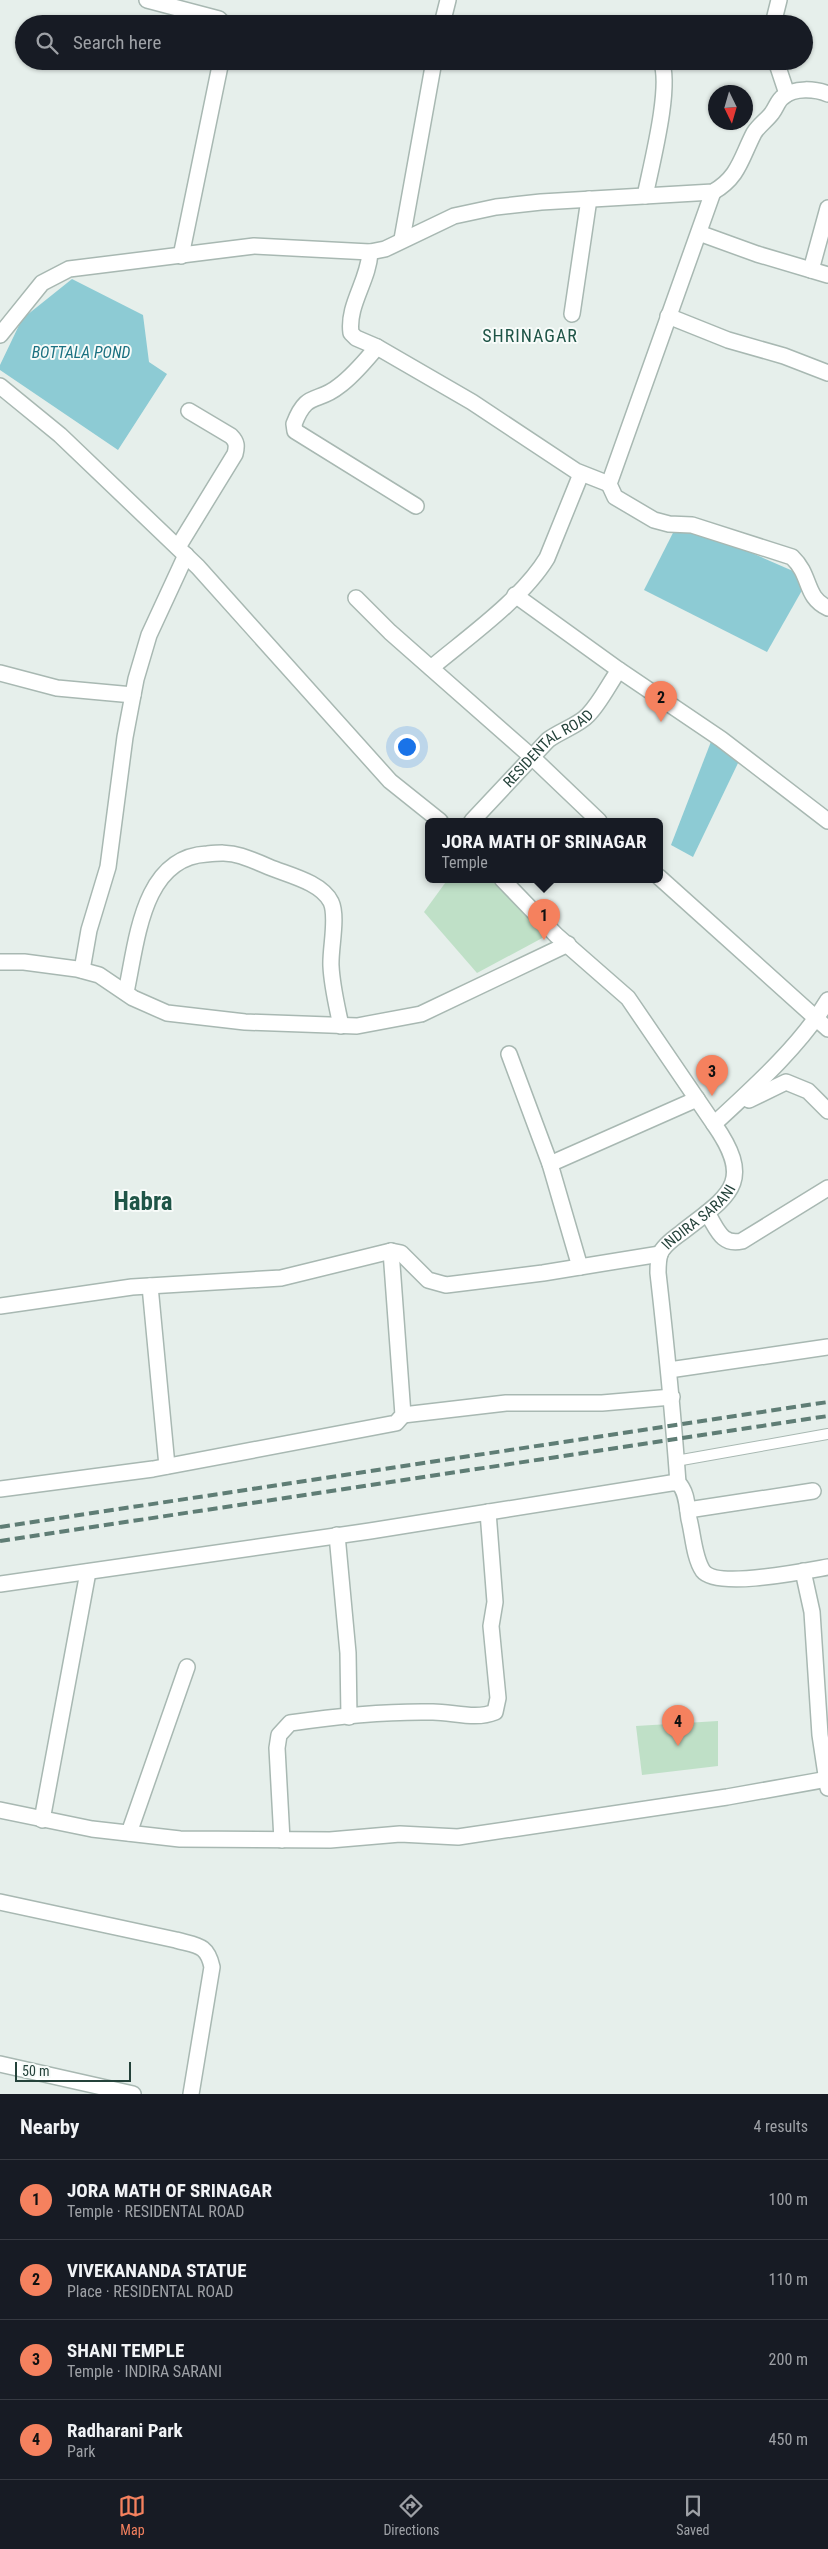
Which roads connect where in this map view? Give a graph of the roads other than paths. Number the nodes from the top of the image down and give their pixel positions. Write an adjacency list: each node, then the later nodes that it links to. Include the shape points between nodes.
1 (147, 0): 4 (street)
2 (448, 0): 5 (street)
3 (779, 0): 6 (street)
4 (204, 15)
5 (444, 15)
6 (775, 15)
7 (219, 70): 20 (street)
8 (432, 70): 18 (street)
9 (664, 70): 14 (street, via 663,95)
10 (779, 70): 11 (street)
11 (787, 94): 12 (street, via 805,90); 13 (street, via 755,133 739,168 724,186)
12 (828, 94)
13 (713, 192): 14 (street); 17 (street)
14 (645, 196): 15 (street)
15 (589, 199): 18 (street, via 471,212); 23 (street)
16 (828, 208): 21 (street)
17 (699, 233): 21 (street); 24 (street)
18 (402, 239): 19 (street, via 385,250)
19 (370, 252): 20 (street, via 274,246); 26 (street, via 366,279 350,326 356,338)
20 (181, 256): 25 (street, via 91,265 54,275 42,283)
21 (811, 270): 22 (street)
22 (828, 275)
23 (572, 314)
24 (668, 316): 27 (street); 31 (street)
25 (0, 335)
26 (378, 347): 30 (street, via 472,402); 32 (street, via 337,388 306,402 294,424 295,431)
27 (828, 373)
28 (0, 386): 33 (street, via 60,435)
29 (189, 411): 33 (street, via 231,436 237,447)
30 (581, 474): 31 (street); 34 (street, via 546,558)
31 (609, 484): 36 (street, via 615,497 654,520 701,528 792,557 802,566 812,596)
32 (416, 506)
33 (182, 551): 40 (street, via 149,635); 42 (street, via 390,781)
34 (516, 595): 37 (street); 38 (street)
35 (356, 598): 37 (street)
36 (828, 608)
37 (431, 668): 41 (street)
38 (619, 670): 41 (street, RESIDENTAL ROAD, via 588,716 561,730); 45 (street, via 721,739)
39 (0, 674): 40 (street, via 57,688)
40 (132, 695): 50 (street, via 108,867 88,930)
41 (533, 758): 43 (street, RESIDENTAL ROAD); 44 (street)
42 (436, 818)
43 (475, 818)
44 (596, 818)
45 (828, 821)
46 (663, 881): 53 (street)
47 (506, 883): 48 (street, INDIRA SARANI)
48 (568, 944): 54 (street, via 422,1014); 57 (street, INDIRA SARANI, via 628,998)
49 (0, 962): 50 (street)
50 (82, 970): 51 (street, via 100,975)
51 (126, 992): 54 (street, via 151,1007 188,1016); 54 (street, via 143,914 155,886 168,867 188,856 227,853 314,886 331,903 331,964)
52 (828, 1000): 53 (street)
53 (817, 1018): 55 (street); 59 (street)
54 (341, 1026)
55 (828, 1029)
56 (509, 1054): 61 (street)
57 (697, 1099): 60 (street, INDIRA SARANI); 61 (street)
58 (828, 1111): 59 (street, via 808,1091 786,1082)
59 (727, 1113): 60 (street)
60 (714, 1124): 63 (street, INDIRA SARANI, via 729,1145 734,1159 733,1186 725,1198)
61 (550, 1164): 66 (street)
62 (828, 1188): 63 (street, via 734,1243 724,1239)
63 (707, 1213): 65 (street, INDIRA SARANI, via 671,1241)
64 (391, 1251): 66 (street, via 401,1253 428,1280 446,1286); 67 (street, via 281,1278); 72 (street)
65 (660, 1254): 66 (street); 70 (street, INDIRA SARANI, via 658,1273)
66 (580, 1267)
67 (150, 1286): 68 (street); 75 (street)
68 (0, 1306)
69 (828, 1346): 70 (street)
70 (669, 1370): 71 (street, INDIRA SARANI)
71 (672, 1396): 72 (street, via 602,1403 506,1403); 74 (street, INDIRA SARANI)
72 (403, 1415): 75 (street, via 396,1423 387,1425)
73 (828, 1434): 74 (lane)
74 (676, 1461): 76 (street, INDIRA SARANI)
75 (167, 1466): 77 (street)
76 (678, 1483): 79 (street, INDIRA SARANI, via 684,1492); 80 (street)
77 (0, 1489)
78 (814, 1491): 79 (street)
79 (688, 1510): 83 (street, INDIRA SARANI, via 698,1560 708,1575 716,1579 739,1579)
80 (488, 1512): 81 (street); 87 (street, via 494,1602 491,1626 498,1698 494,1712 479,1716 433,1712)
81 (337, 1535): 84 (street); 87 (street, via 348,1653)
82 (828, 1568): 83 (street, INDIRA SARANI)
83 (803, 1571): 88 (street, via 812,1612 820,1735)
84 (88, 1572): 85 (street); 90 (street)
85 (0, 1584)
86 (187, 1667): 91 (street)
87 (349, 1717): 92 (street, via 290,1723 279,1735)
88 (828, 1782): 92 (street, via 458,1837 400,1834)
89 (0, 1810): 90 (street)
90 (42, 1820): 91 (street)
91 (129, 1833): 92 (street, via 210,1841)
92 (282, 1840)
93 (0, 1902): 96 (street, via 204,1948 212,1967)
94 (0, 2064): 95 (street)
95 (133, 2094)
96 (192, 2094)

